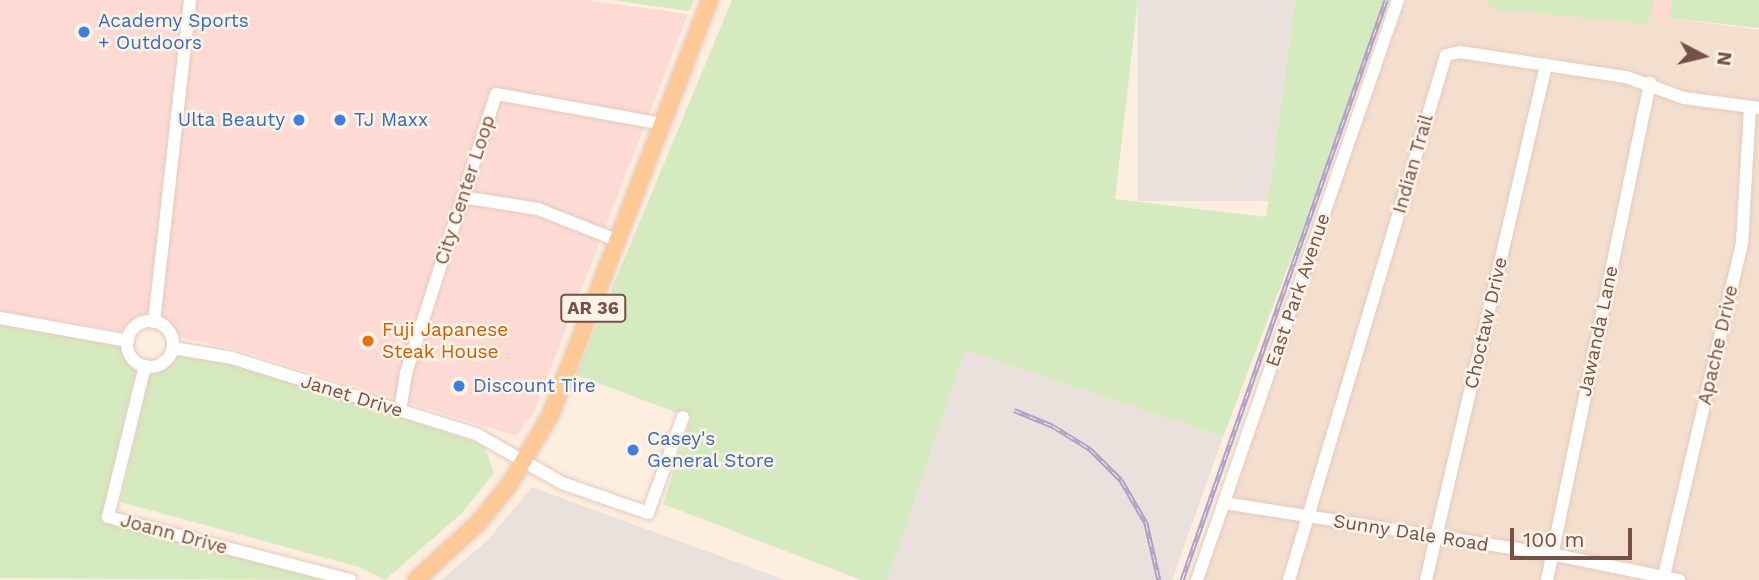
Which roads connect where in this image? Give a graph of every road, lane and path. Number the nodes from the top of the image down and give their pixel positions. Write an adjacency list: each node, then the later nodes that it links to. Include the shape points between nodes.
1 (190, 0): 11 (street)
2 (710, 0): 7 (main road, AR 36)
3 (1398, 0): 18 (street, East Park Avenue)
4 (1546, 65): 5 (street, Indian Trail); 19 (street, Indian Trail, via 1460,52 1446,55); 20 (street, Choctaw Drive)
5 (1650, 83): 6 (street, Indian Trail, via 1684,98); 21 (street, Jawanda Lane)
6 (1755, 108): 22 (street, Apache Drive, via 1742,242)
7 (663, 124): 8 (street, City Center Loop, via 496,94); 9 (main road, AR 36)
8 (462, 197): 9 (street, via 538,209); 15 (street, City Center Loop, via 406,373)
9 (619, 241): 17 (main road, AR 36, via 569,370)
10 (0, 318): 12 (street)
11 (154, 322): 12 (street, via 135,327); 13 (street, via 170,332)
12 (128, 341): 14 (street, via 130,355)
13 (173, 348): 14 (street, via 161,364); 15 (street, Janet Drive, via 232,358)
14 (145, 366): 23 (street, Joann Drive, via 108,517)
15 (400, 411): 17 (street, Janet Drive, via 476,434)
16 (683, 417): 17 (street, Janet Drive, via 648,513 562,483)
17 (526, 462): 24 (main road, AR 36, via 479,522)
18 (1224, 503): 19 (street, Sunny Dale Road); 25 (street, East Park Avenue)
19 (1308, 517): 20 (street, Sunny Dale Road); 26 (street, Indian Trail)
20 (1436, 537): 21 (street, Sunny Dale Road); 27 (street, Choctaw Drive)
21 (1551, 554): 22 (street, Sunny Dale Road); 28 (street, Jawanda Lane)
22 (1663, 578): 29 (street, Sunny Dale Road)
23 (350, 580)
24 (416, 580)
25 (1197, 580)
26 (1289, 580)
27 (1426, 580)
28 (1547, 580)
29 (1679, 580)

